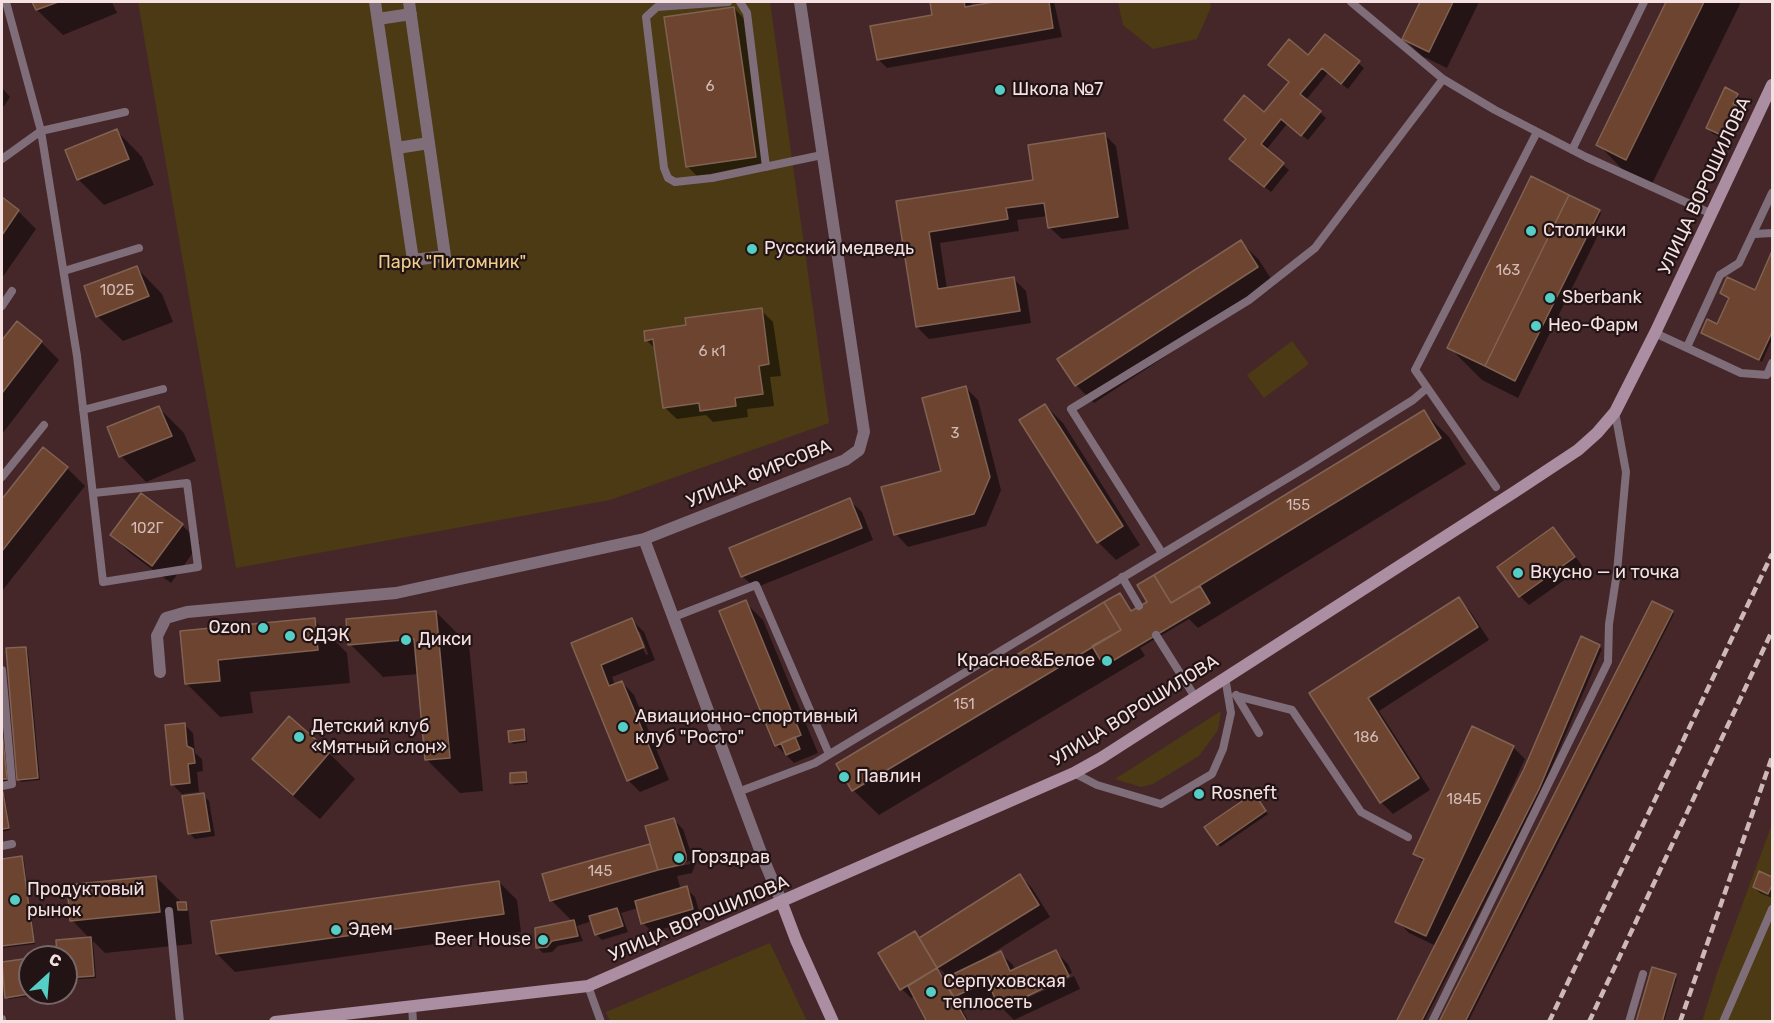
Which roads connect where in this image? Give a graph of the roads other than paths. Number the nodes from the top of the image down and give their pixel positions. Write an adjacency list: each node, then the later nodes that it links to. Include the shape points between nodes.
1 (6, 2): 9 (lane)
2 (375, 2): 10 (street)
3 (728, 2): 22 (lane, via 657,7 646,17 664,168 668,178 675,182)
4 (740, 2): 22 (lane, via 747,13)
5 (800, 2): 20 (street, УЛИЦА ФИРСОВА)
6 (1351, 2): 12 (lane)
7 (1644, 2): 19 (lane)
8 (410, 8): 10 (street); 17 (street)
9 (10, 18): 11 (lane); 15 (lane)
10 (378, 19): 18 (street)
11 (2, 23)
12 (1443, 79): 16 (lane); 43 (lane, via 1315,248 1249,300 1071,409)
13 (1773, 86): 24 (main road, УЛИЦА ВОРОШИЛОВА)
14 (125, 112): 15 (lane)
15 (41, 131): 21 (lane); 28 (lane)
16 (1537, 132): 19 (lane); 34 (lane, via 1415,370)
17 (429, 143): 18 (street); 18 (street, via 445,256 413,260)
18 (397, 148)
19 (1572, 150): 24 (lane)
20 (822, 155): 22 (lane); 42 (street, УЛИЦА ФИРСОВА, via 864,432 860,450)
21 (2, 159)
22 (766, 167)
23 (1773, 193): 26 (lane)
24 (1712, 214): 31 (main road, УЛИЦА ВОРОШИЛОВА)
25 (1773, 233): 26 (lane)
26 (1755, 234): 32 (lane, via 1739,263 1720,275)
27 (139, 248): 28 (lane)
28 (64, 271): 36 (lane)
29 (12, 291): 30 (lane)
30 (2, 306)
31 (1655, 333): 32 (lane); 37 (main road, УЛИЦА ВОРОШИЛОВА)
32 (1687, 347): 33 (lane, via 1741,373 1767,375)
33 (1773, 363)
34 (1427, 388): 40 (lane); 43 (lane, via 1306,467)
35 (163, 389): 36 (lane)
36 (83, 410): 41 (lane)
37 (1615, 412): 50 (main road, УЛИЦА ВОРОШИЛОВА, via 1578,450); 72 (lane, via 1626,472 1608,662)
38 (44, 425): 39 (lane)
39 (2, 477)
40 (1496, 487)
41 (94, 493): 41 (lane, via 103,582 198,567 188,483)
42 (644, 539): 46 (street); 49 (street, via 396,593 188,612 166,618 157,636)
43 (1162, 553): 44 (lane)
44 (1122, 577): 45 (lane); 54 (lane)
45 (1139, 606)
46 (674, 617): 54 (lane, via 756,585); 57 (street)
47 (1156, 635): 52 (lane)
48 (2, 670): 56 (lane, via 12,784)
49 (160, 672)
50 (1225, 677): 51 (lane); 52 (main road, УЛИЦА ВОРОШИЛОВА); 55 (lane, via 1230,714 1223,749 1212,774 1161,804)
51 (1237, 696): 53 (lane); 58 (lane, via 1292,710 1361,812)
52 (1195, 697): 55 (main road, УЛИЦА ВОРОШИЛОВА)
53 (1259, 733)
54 (829, 754): 57 (lane)
55 (1074, 774): 61 (main road, УЛИЦА ВОРОШИЛОВА)
56 (2, 786)
57 (738, 792): 61 (street)
58 (1408, 837)
59 (12, 844): 60 (lane)
60 (2, 846)
61 (782, 903): 65 (main road, УЛИЦА ВОРОШИЛОВА); 71 (main road)
62 (1773, 909): 74 (lane)
63 (169, 911): 67 (lane)
64 (1643, 974): 73 (lane)
65 (588, 986): 66 (main road, УЛИЦА ВОРОШИЛОВА); 70 (lane)
66 (411, 1005): 68 (main road, УЛИЦА ВОРОШИЛОВА); 69 (lane)
67 (180, 1022)
68 (275, 1022)
69 (413, 1022)
70 (601, 1022)
71 (833, 1022)
72 (1432, 1022)
73 (1629, 1022)
74 (1723, 1022)

